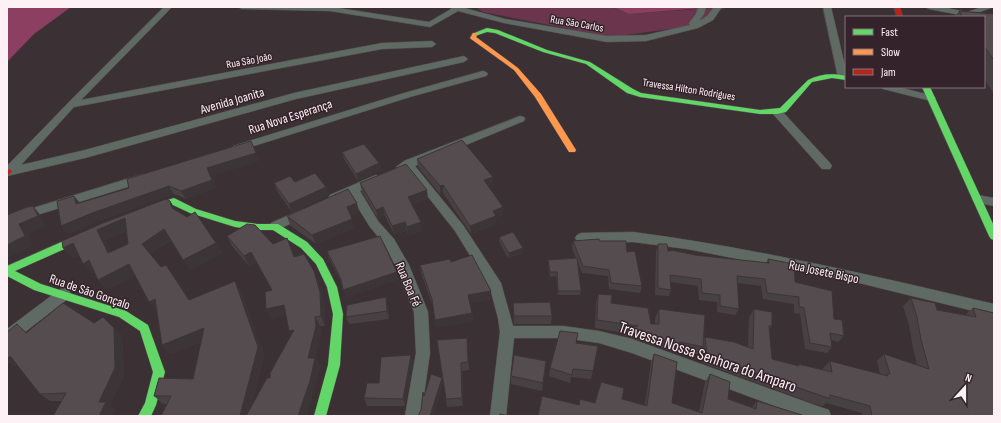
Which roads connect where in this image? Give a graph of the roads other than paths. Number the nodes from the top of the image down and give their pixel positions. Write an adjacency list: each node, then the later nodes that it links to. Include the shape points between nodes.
1 (168, 7): 19 (street)
2 (242, 7): 3 (street, via 330,9 430,25 454,11)
3 (456, 7): 11 (street, Rua São Carlos, via 504,21 607,39 646,38)
4 (702, 7): 11 (street, via 693,23)
5 (718, 7): 11 (street, Rua São Carlos, via 710,18)
6 (827, 7): 15 (street)
7 (929, 7): 9 (street)
8 (990, 7): 9 (street)
9 (967, 14): 10 (street)
10 (978, 16)
11 (695, 26)
12 (432, 44): 19 (street, Rua São João, via 382,46)
13 (464, 59): 26 (street, Avenida Joanita, via 294,96 84,154)
14 (483, 74): 23 (street, Rua Nova Esperança, via 407,94)
15 (845, 77): 20 (street, via 815,78 788,107)
16 (890, 88): 18 (street)
17 (926, 88): 18 (street)
18 (931, 98): 29 (street)
19 (71, 105): 26 (street)
20 (777, 112): 22 (street, Travessa Hilton Rodrigues, via 752,111 640,95 588,63 574,58 545,51 492,30 482,31 473,36 516,69 538,96); 25 (street)
21 (520, 120): 24 (street)
22 (572, 150)
23 (226, 151)
24 (408, 164): 28 (street); 42 (street, via 459,228 496,287)
25 (826, 166)
26 (7, 172)
27 (151, 175): 33 (street)
28 (353, 190): 31 (street); 46 (street, Rua Boa Fé, via 374,224 390,242 402,264 421,312 423,353)
29 (978, 199): 30 (street); 37 (street)
30 (994, 202)
31 (325, 203)
32 (311, 209): 35 (street)
33 (37, 211)
34 (138, 214): 35 (street, via 174,201 193,211 235,224)
35 (275, 226): 45 (street, via 304,245 320,262 332,287 338,314 334,365)
36 (90, 233): 39 (street)
37 (994, 236)
38 (581, 238): 41 (street, Rua Josete Bispo, via 633,237 687,244 848,276)
39 (7, 270): 40 (street, Rua de São Gonçalo, via 38,287)
40 (64, 294): 43 (street); 44 (street, Rua de São Gonçalo, via 122,314 144,328 158,372 150,405)
41 (994, 310)
42 (507, 332): 47 (street); 48 (street, Travessa Nossa Senhora do Amparo, via 563,332 598,337 632,346)
43 (7, 337)
44 (144, 416)
45 (320, 416)
46 (414, 416)
47 (498, 416)
48 (823, 416)

